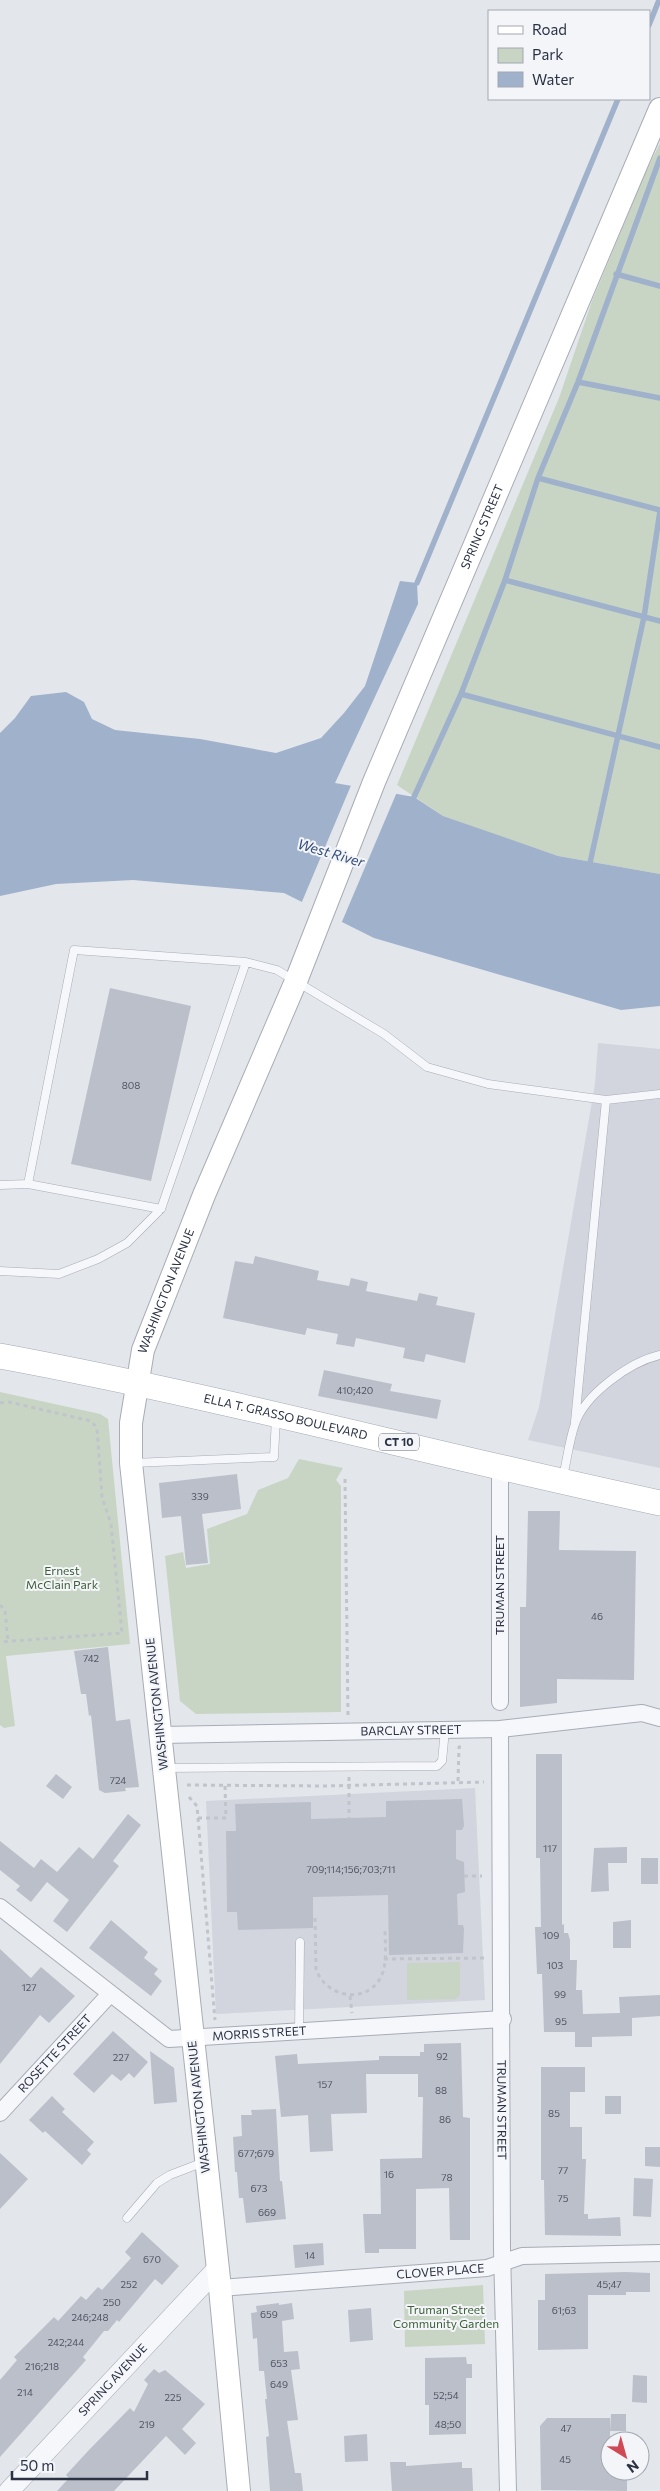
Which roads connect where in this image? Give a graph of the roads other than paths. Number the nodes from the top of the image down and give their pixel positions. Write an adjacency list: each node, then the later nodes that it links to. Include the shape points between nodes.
1 (660, 108): 2 (main road, SPRING STREET, via 374,782)
2 (308, 949): 4 (main road, WASHINGTON AVENUE)
3 (246, 962): 4 (lane, via 281,971); 7 (lane, via 74,950); 9 (lane)
4 (296, 980): 6 (lane, via 384,1034 428,1067 488,1084); 13 (main road, WASHINGTON AVENUE, via 146,1341)
5 (660, 1094): 6 (lane)
6 (606, 1100): 15 (lane)
7 (28, 1184): 8 (lane); 9 (lane)
8 (0, 1185)
9 (161, 1209): 10 (lane, via 127,1243 98,1260 59,1274)
10 (0, 1271)
11 (660, 1355): 15 (lane, via 644,1359 596,1392)
12 (0, 1356): 13 (main road, ELLA T. GRASSO BOULEVARD / CT 10)
13 (138, 1383): 14 (main road, ELLA T. GRASSO BOULEVARD / CT 10); 16 (main road, WASHINGTON AVENUE, via 130,1442)
14 (277, 1413): 16 (lane, via 274,1457); 17 (main road, ELLA T. GRASSO BOULEVARD / CT 10)
15 (575, 1422): 18 (lane)
16 (131, 1464): 24 (main road, WASHINGTON AVENUE)
17 (500, 1467): 18 (main road, ELLA T. GRASSO BOULEVARD / CT 10); 20 (street, TRUMAN STREET)
18 (562, 1482): 19 (main road, ELLA T. GRASSO BOULEVARD / CT 10)
19 (660, 1503)
20 (500, 1702)
21 (660, 1718): 22 (street, BARCLAY STREET, via 642,1713)
22 (500, 1729): 23 (street, BARCLAY STREET); 29 (street, TRUMAN STREET)
23 (445, 1730): 24 (street, BARCLAY STREET); 25 (lane, via 442,1761 437,1766)
24 (161, 1735): 25 (main road, WASHINGTON AVENUE)
25 (174, 1768): 31 (main road, WASHINGTON AVENUE)
26 (0, 1907): 28 (street, MORRIS STREET)
27 (300, 1942): 30 (lane)
28 (110, 1994): 31 (street, MORRIS STREET, via 169,2039); 32 (street, ROSETTE STREET)
29 (503, 2019): 30 (street, MORRIS STREET); 36 (street, TRUMAN STREET)
30 (299, 2032): 31 (street, MORRIS STREET)
31 (192, 2039): 33 (main road, WASHINGTON AVENUE)
32 (0, 2113)
33 (205, 2162): 34 (lane, via 157,2183); 37 (main road, WASHINGTON AVENUE)
34 (127, 2218)
35 (660, 2253): 36 (street, CLOVER PLACE, via 522,2256)
36 (502, 2264): 37 (street, CLOVER PLACE, via 482,2268); 40 (street, TRUMAN STREET)
37 (219, 2278): 38 (street, SPRING AVENUE); 39 (main road, WASHINGTON AVENUE)
38 (9, 2491)
39 (239, 2491)
40 (508, 2491)

